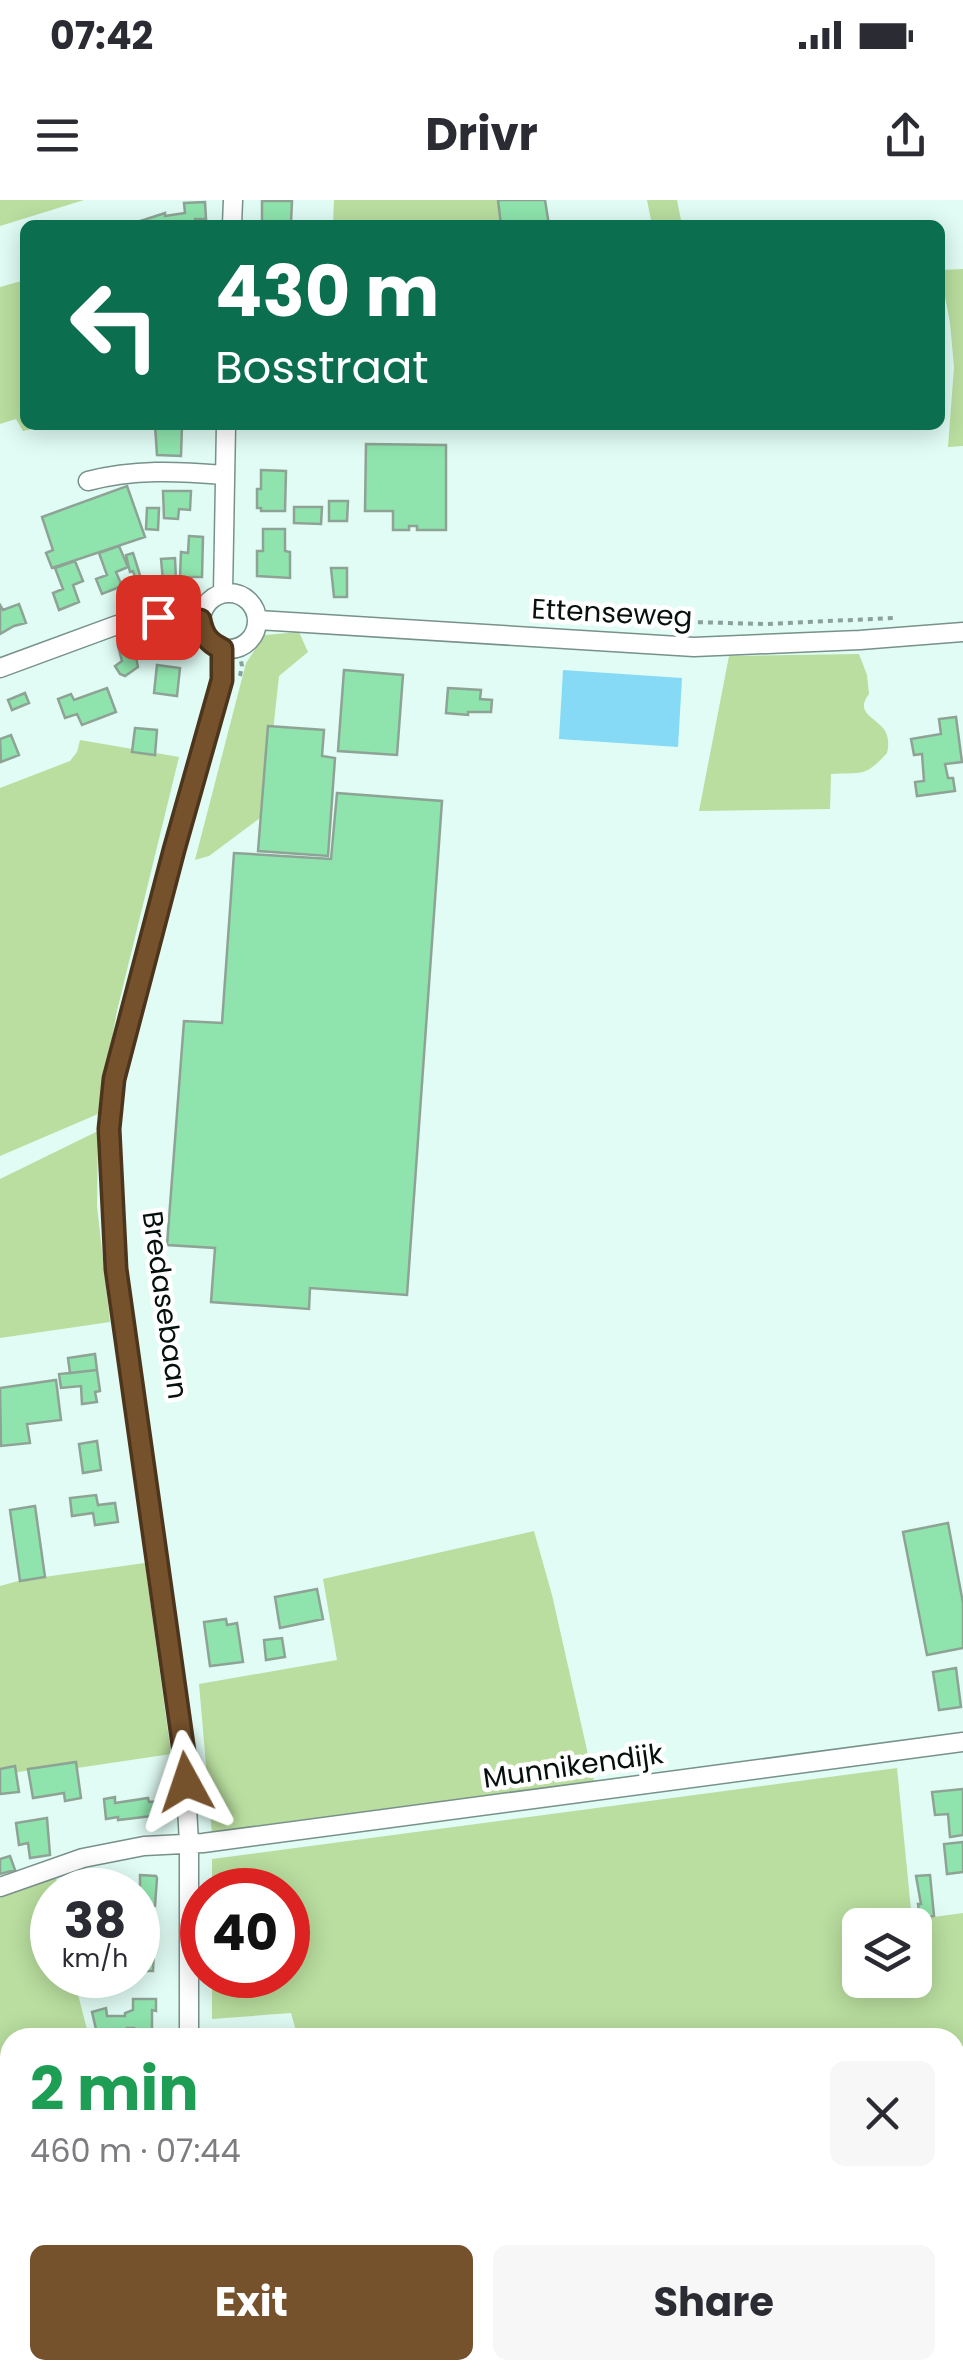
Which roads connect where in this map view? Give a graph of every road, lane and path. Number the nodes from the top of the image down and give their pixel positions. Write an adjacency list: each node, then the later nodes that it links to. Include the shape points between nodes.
1 (226, 430): 2 (street)
2 (224, 475): 3 (street, via 141,471); 4 (street)
3 (88, 481)
4 (223, 593): 7 (street, via 211,598); 8 (street, via 245,597)
5 (523, 618): 6 (path, Ettenseweg, via 766,624)
6 (900, 618)
7 (200, 620): 10 (street, via 202,633); 11 (street, via 128,622)
8 (258, 620): 9 (street, Ettenseweg, via 694,646); 10 (street, via 249,642)
9 (963, 632)
10 (222, 649): 13 (street, Bredasebaan, via 222,680 114,1079 109,1129 116,1269 184,1752)
11 (0, 668)
12 (963, 1742): 13 (street, Munnikendijk)
13 (190, 1843): 14 (street, Munnikendijk, via 83,1858); 15 (street, Bredasebaan)
14 (0, 1887)
15 (189, 2028)

